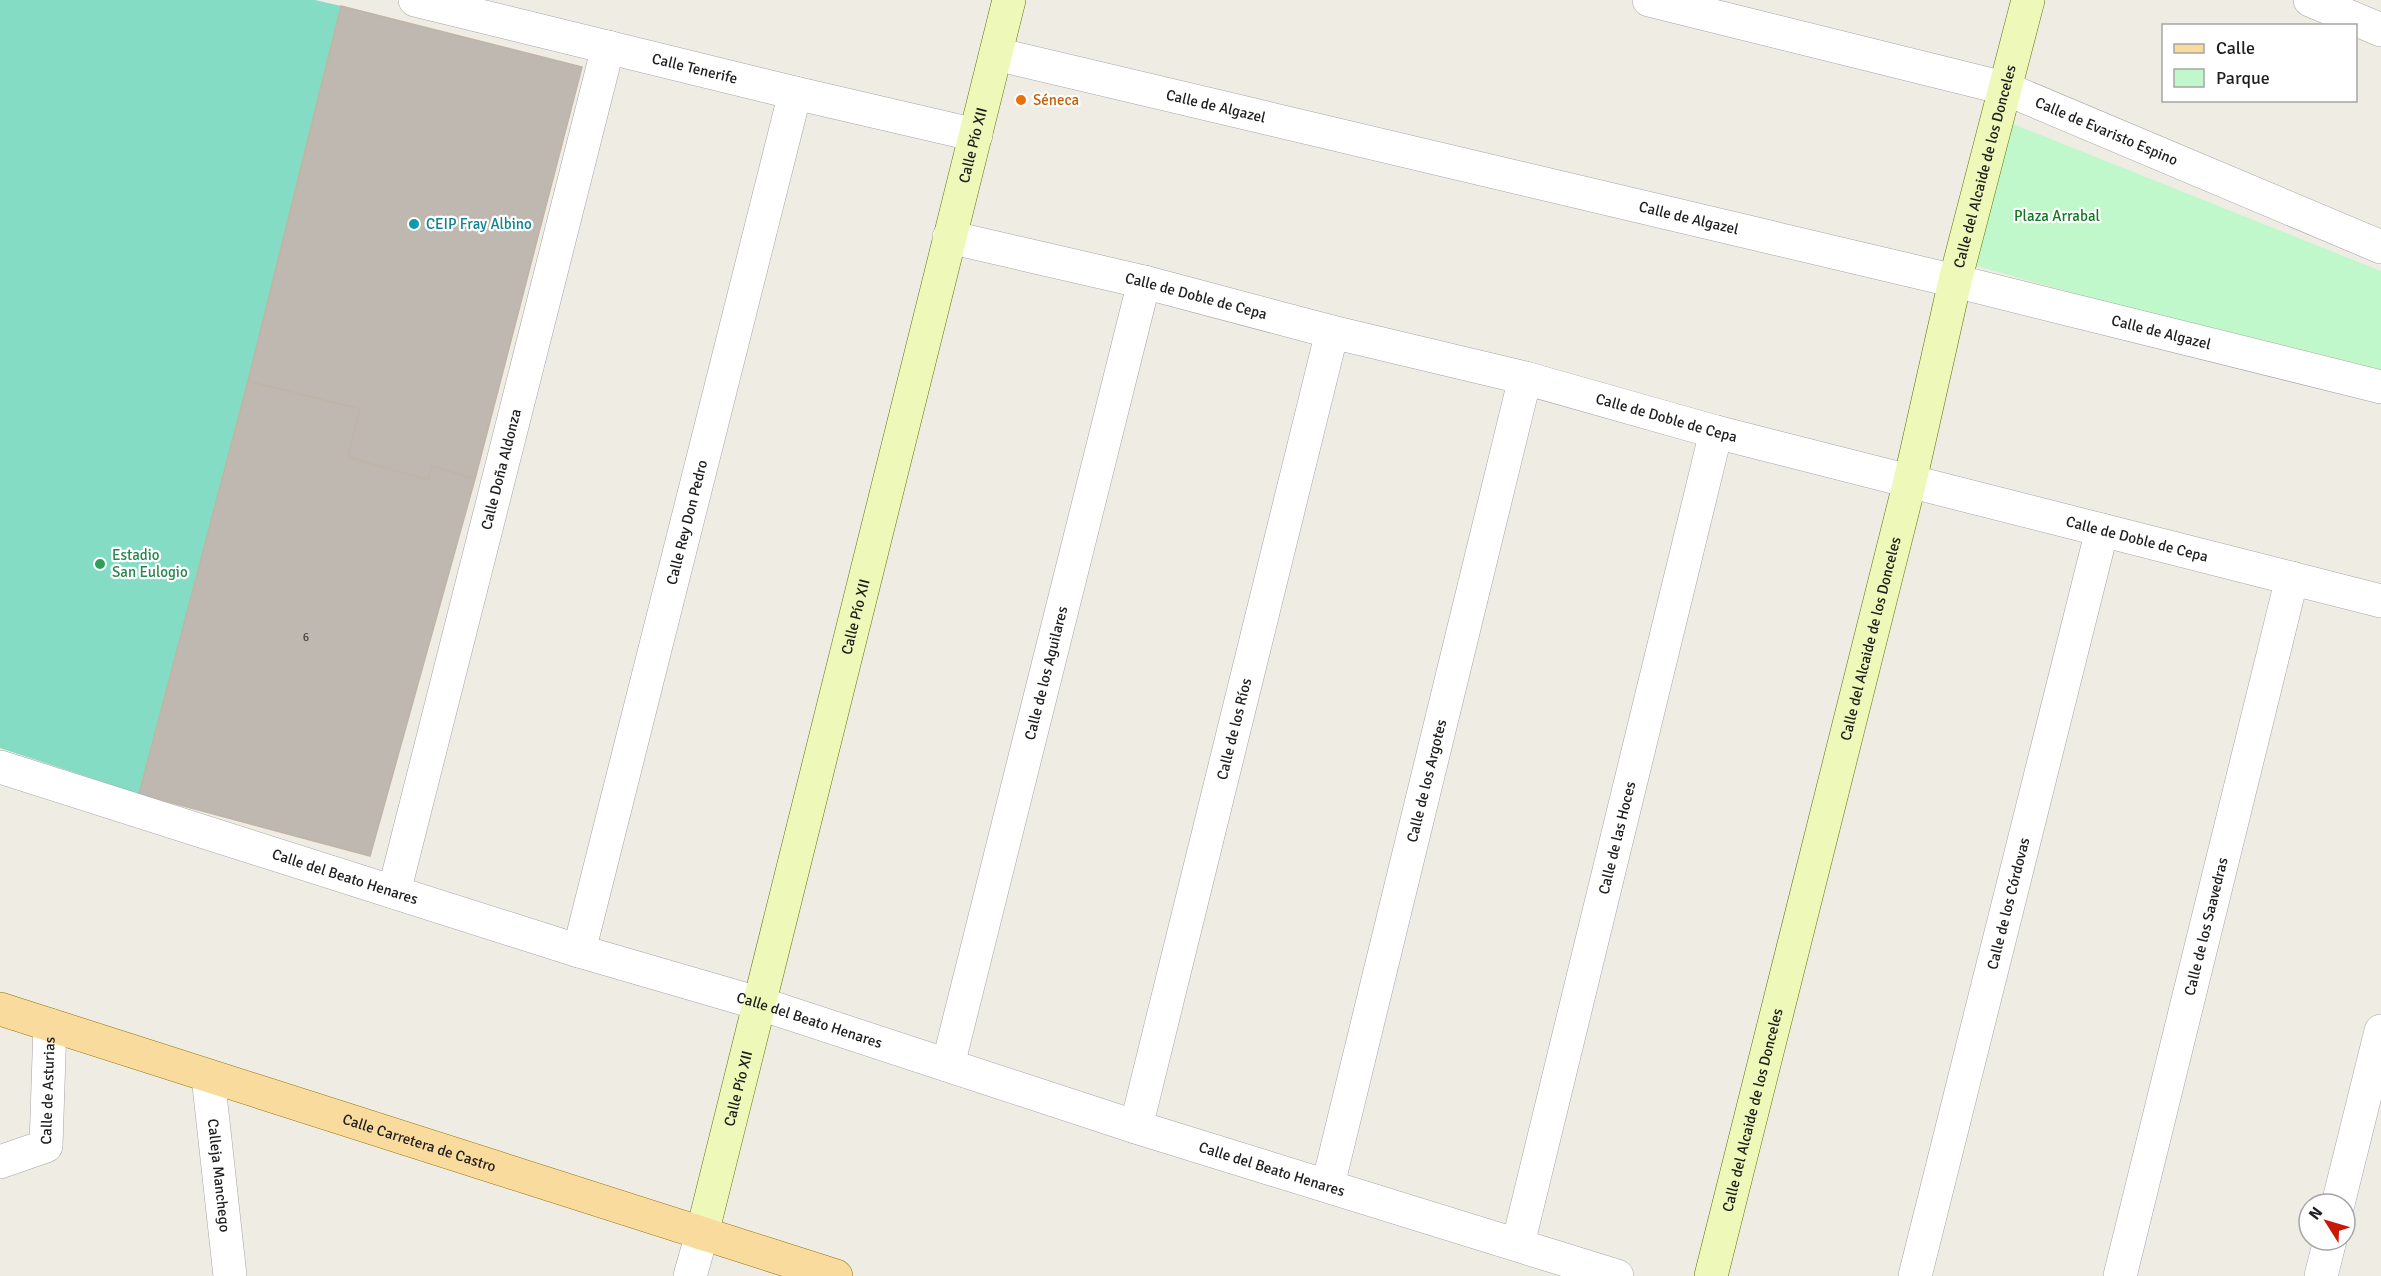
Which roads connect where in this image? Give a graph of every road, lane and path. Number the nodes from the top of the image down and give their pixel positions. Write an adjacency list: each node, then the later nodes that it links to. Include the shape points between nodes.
1 (415, 0): 7 (street, Calle Tenerife)
2 (1009, 0): 8 (street, Calle Pío XII)
3 (1649, 0): 9 (street, Calle de Evaristo Espino)
4 (2028, 0): 9 (street, Calle del Alcaide de los Donceles)
5 (2310, 0): 6 (street)
6 (2381, 30)
7 (608, 47): 10 (street, Calle Tenerife); 25 (street, Calle Doña Aldonza)
8 (996, 54): 11 (street, Calle Pío XII); 14 (street, Calle de Algazel)
9 (2004, 88): 13 (street, Calle de Evaristo Espino); 14 (street, Calle del Alcaide de los Donceles)
10 (795, 93): 11 (street, Calle Tenerife); 26 (street, Calle Rey Don Pedro)
11 (976, 135): 12 (street, Calle Pío XII)
12 (949, 237): 15 (street, Calle de Doble de Cepa); 27 (street, Calle Pío XII)
13 (2381, 247)
14 (1955, 281): 18 (street, Calle de Algazel); 20 (street, Calle del Alcaide de los Donceles)
15 (1144, 282): 16 (street, Calle de Doble de Cepa); 31 (street, Calle de los Aguilares)
16 (1332, 332): 17 (street, Calle de Doble de Cepa); 33 (street, Calle de los Ríos)
17 (1525, 378): 19 (street, Calle de Doble de Cepa); 35 (street, Calle de los Argotes)
18 (2381, 387)
19 (1716, 432): 20 (street, Calle de Doble de Cepa); 38 (street, Calle de las Hoces)
20 (1910, 481): 21 (street, Calle de Doble de Cepa); 44 (street, Calle del Alcaide de los Donceles)
21 (2102, 530): 22 (street, Calle de Doble de Cepa); 45 (street, Calle de los Córdovas)
22 (2292, 578): 23 (street, Calle de Doble de Cepa); 46 (street, Calle de los Saavedras)
23 (2381, 601)
24 (0, 767): 25 (street, Calle del Beato Henares)
25 (394, 892): 26 (street, Calle del Beato Henares)
26 (579, 951): 27 (street, Calle del Beato Henares)
27 (758, 1003): 31 (street, Calle del Beato Henares); 37 (street, Calle Pío XII)
28 (0, 1009): 29 (main road, Calle Carretera de Castro)
29 (50, 1025): 32 (main road, Calle Carretera de Castro); 34 (street, Calle de Asturias, via 46,1146)
30 (2381, 1031): 36 (street)
31 (948, 1065): 33 (street, Calle del Beato Henares)
32 (208, 1076): 37 (main road, Calle Carretera de Castro); 40 (street, Calleja Manchego)
33 (1136, 1127): 35 (street, Calle del Beato Henares)
34 (0, 1162)
35 (1328, 1185): 38 (street, Calle del Beato Henares)
36 (2341, 1192)
37 (702, 1234): 41 (street); 42 (main road, Calle Carretera de Castro)
38 (1518, 1244): 43 (street, Calle del Beato Henares)
39 (2327, 1252): 47 (street)
40 (230, 1276)
41 (690, 1276)
42 (836, 1276)
43 (1617, 1276)
44 (1711, 1276)
45 (1915, 1276)
46 (2120, 1276)
47 (2321, 1276)

